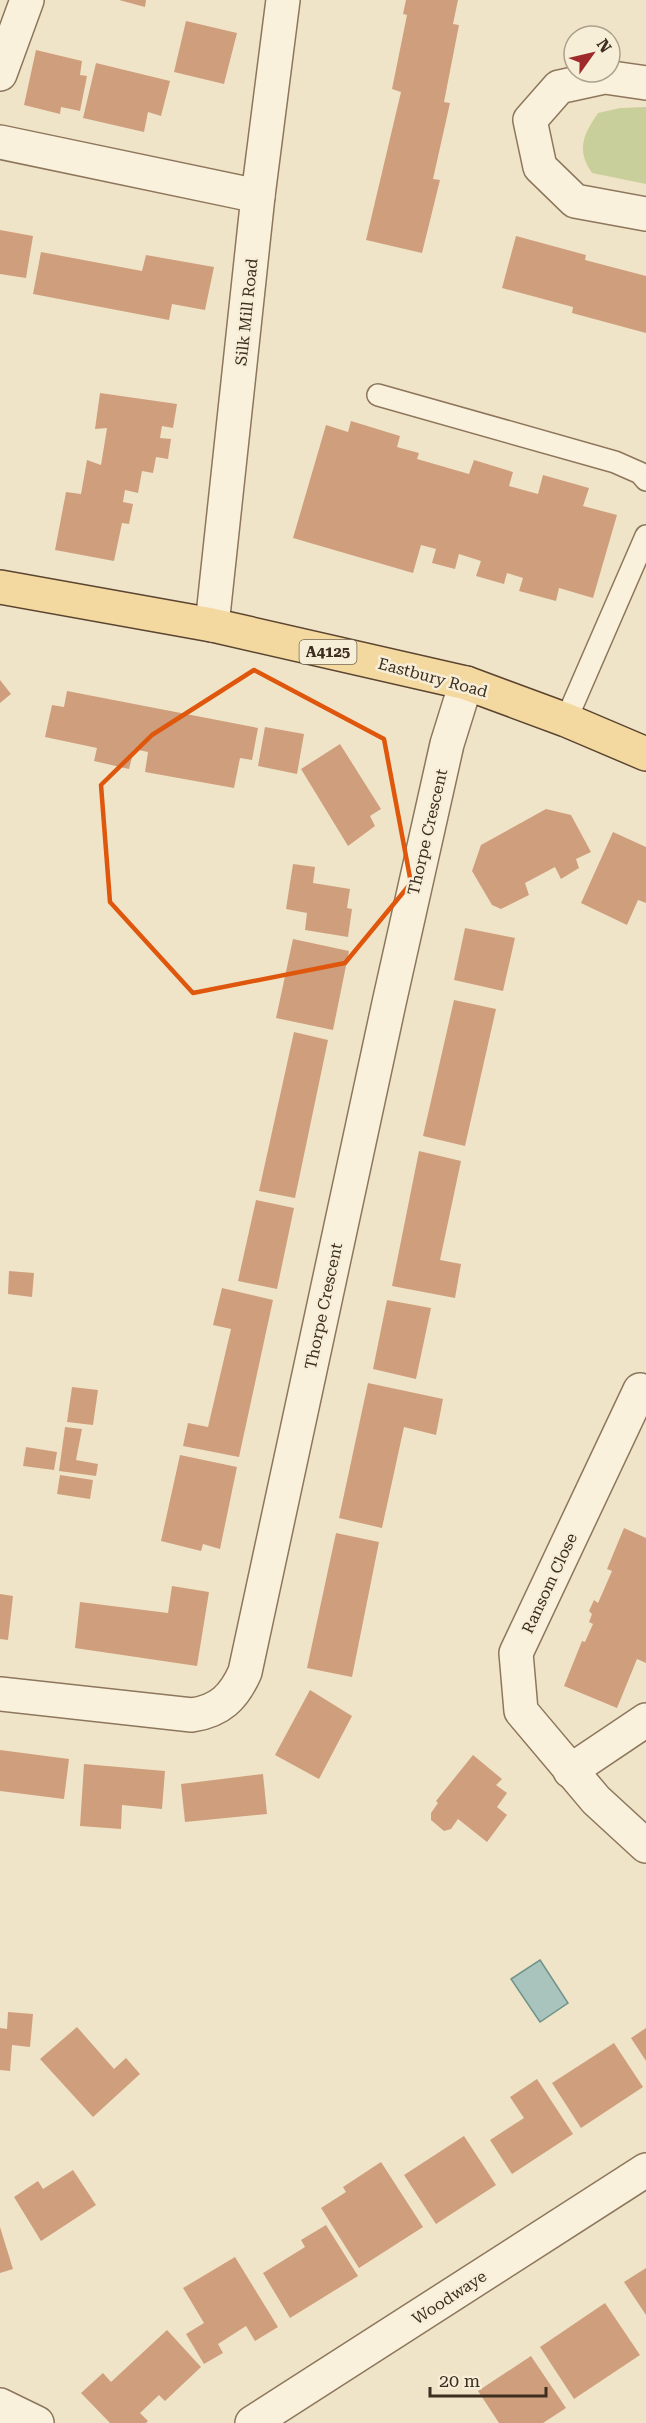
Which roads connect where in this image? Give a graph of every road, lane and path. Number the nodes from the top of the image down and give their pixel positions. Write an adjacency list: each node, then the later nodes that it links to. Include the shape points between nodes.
1 (27, 0): 3 (street)
2 (283, 0): 6 (street, Silk Mill Road)
3 (0, 74)
4 (646, 83): 7 (street, via 605,77 559,87 530,120 540,167 575,201)
5 (0, 142): 6 (street)
6 (258, 196): 12 (street, Silk Mill Road)
7 (646, 214)
8 (378, 395): 9 (lane, via 615,462 640,473)
9 (646, 480)
10 (646, 536): 14 (lane)
11 (0, 587): 12 (main road, Eastbury Road / A4125)
12 (212, 625): 13 (main road, Eastbury Road / A4125)
13 (466, 683): 14 (main road, Eastbury Road / A4125); 17 (street, Thorpe Crescent, via 447,744 388,1003 245,1672 229,1699 206,1713 192,1715)
14 (566, 720): 15 (main road, Eastbury Road / A4125)
15 (646, 754)
16 (640, 1390): 19 (street, Ransom Close, via 516,1653 521,1711)
17 (0, 1694)
18 (646, 1720): 19 (street)
19 (570, 1771): 20 (street, Ransom Close)
20 (646, 1846)
21 (646, 2170): 24 (street, Woodwaye)
22 (0, 2405): 23 (street)
23 (37, 2423)
24 (252, 2423)

